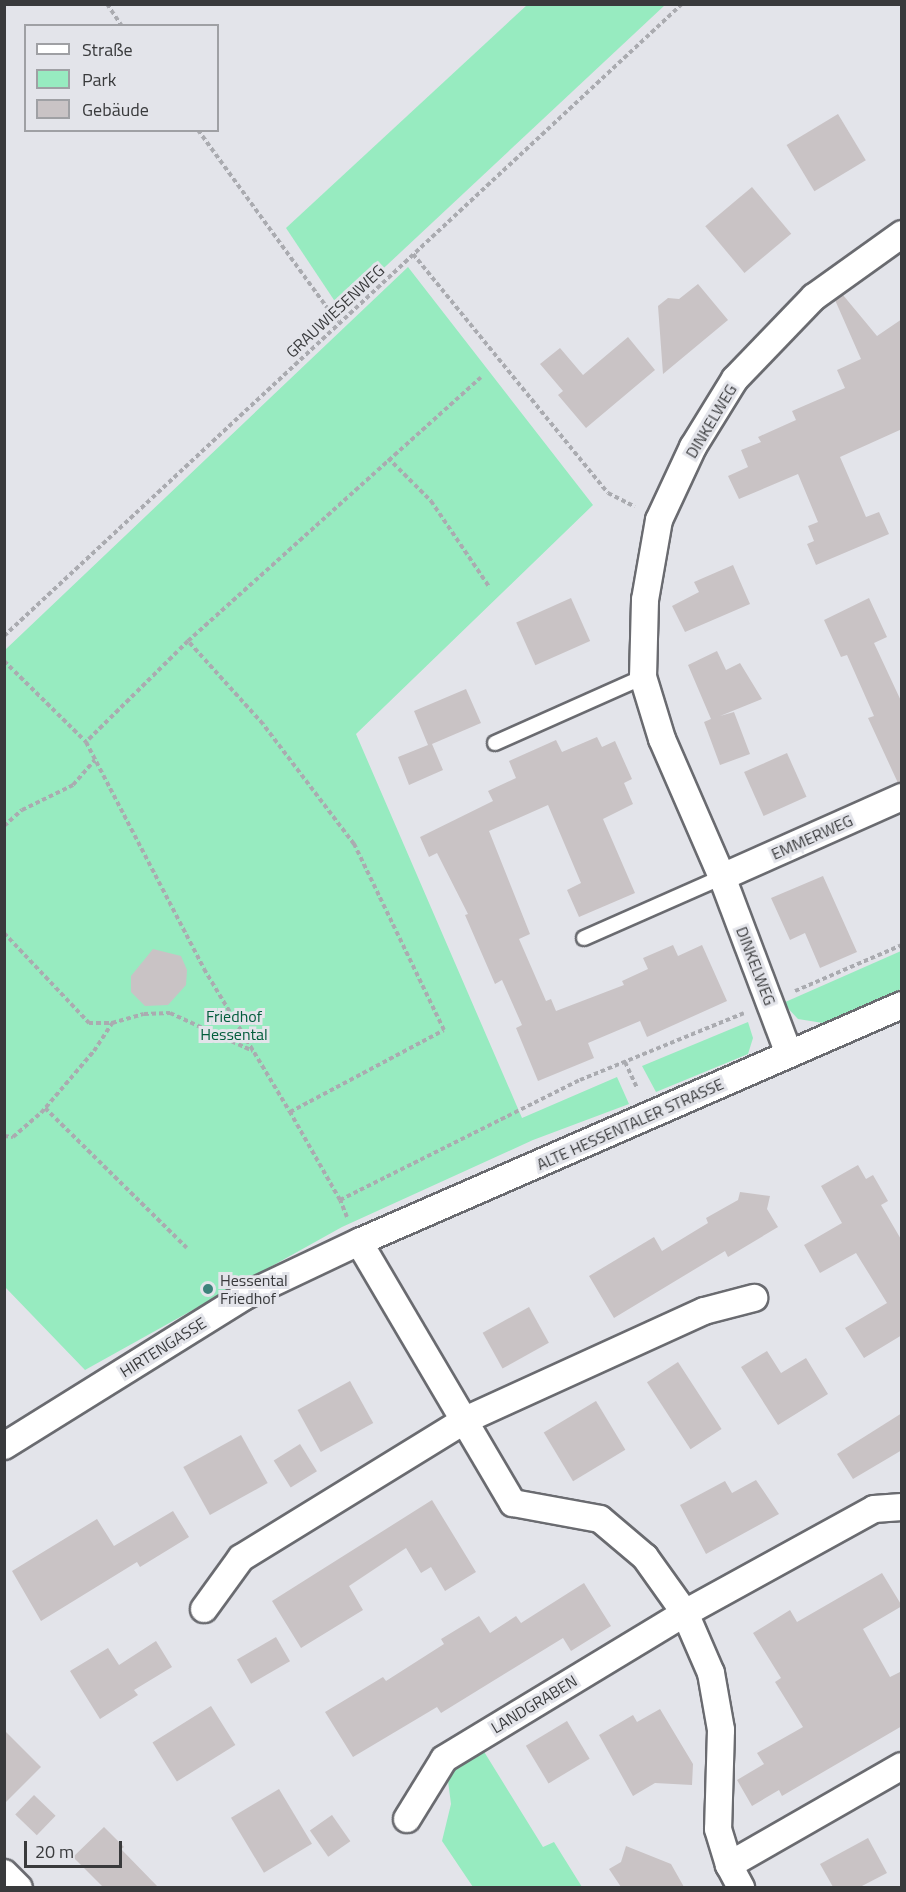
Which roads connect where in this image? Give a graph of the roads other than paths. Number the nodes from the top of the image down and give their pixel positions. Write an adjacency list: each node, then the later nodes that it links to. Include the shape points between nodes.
1 (902, 234): 2 (street, DINKELWEG, via 814,297 735,379 693,447 659,520 645,600)
2 (643, 677): 3 (lane); 5 (street, DINKELWEG, via 662,739)
3 (495, 743)
4 (902, 797): 5 (street, EMMERWEG)
5 (722, 877): 6 (lane); 8 (street, DINKELWEG)
6 (584, 938)
7 (902, 1005): 8 (street, ALTE HESSENTALER STRASSE)
8 (789, 1054): 9 (street, ALTE HESSENTALER STRASSE)
9 (359, 1242): 11 (street); 12 (street, HIRTENGASSE, via 243,1297)
10 (754, 1298): 11 (street, via 704,1311)
11 (465, 1420): 14 (street, via 241,1558); 15 (street, via 513,1503 600,1519 645,1557)
12 (4, 1446)
13 (902, 1507): 15 (street, LANDGRABEN, via 874,1509)
14 (204, 1609)
15 (685, 1613): 17 (street, LANDGRABEN, via 444,1759); 18 (street, via 711,1674 721,1730 718,1829)
16 (902, 1766): 18 (street)
17 (407, 1819)
18 (729, 1865): 21 (street)
19 (4, 1873): 20 (street)
20 (19, 1887)
21 (741, 1887)

